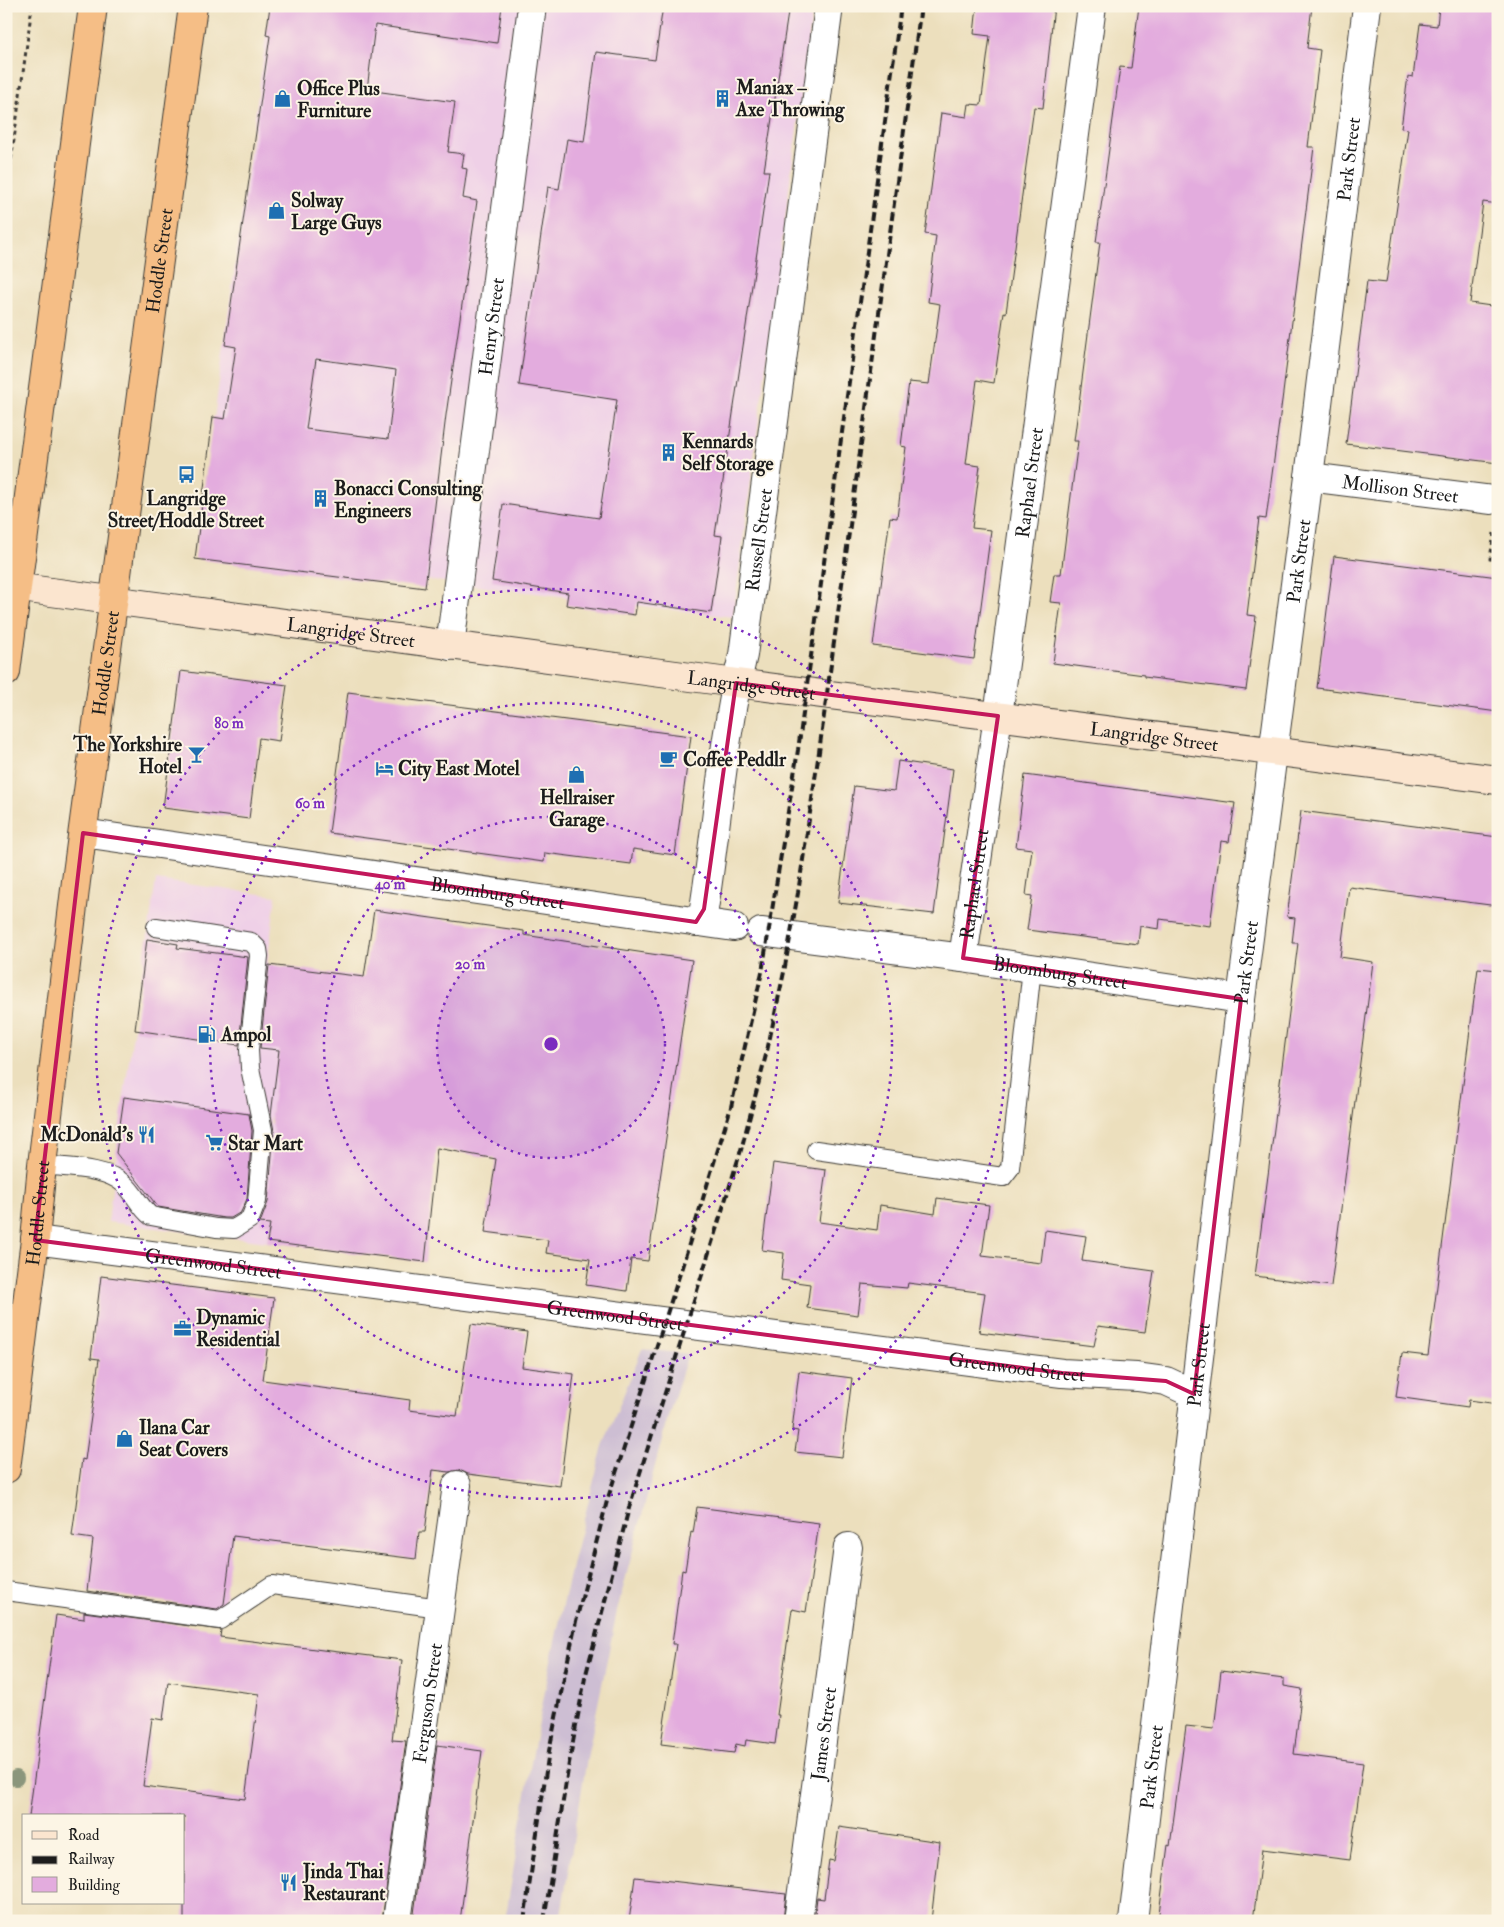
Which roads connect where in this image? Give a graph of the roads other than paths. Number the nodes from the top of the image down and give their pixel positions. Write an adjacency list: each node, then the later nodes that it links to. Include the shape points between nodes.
1 (93, 6): 9 (highway)
2 (193, 6): 10 (highway, Hoddle Street)
3 (532, 6): 11 (street, Henry Street)
4 (828, 6): 13 (street, Russell Street, via 743,655)
5 (1092, 6): 14 (street, Raphael Street)
6 (1366, 6): 7 (street, Park Street)
7 (1309, 476): 8 (street, Mollison Street); 15 (street, Park Street)
8 (1494, 513)
9 (12, 587): 10 (street, Langridge Street); 12 (highway)
10 (113, 600): 11 (street, Langridge Street); 17 (highway, Hoddle Street)
11 (450, 646): 13 (street, Langridge Street)
12 (6, 672)
13 (736, 683): 14 (street, Langridge Street); 18 (street, Russell Street, via 704,909)
14 (998, 716): 15 (street, Langridge Street); 22 (street, Raphael Street)
15 (1272, 752): 16 (street, Langridge Street); 24 (street, Park Street)
16 (1498, 780)
17 (83, 833): 18 (street, Bloomburg Street); 26 (highway, Hoddle Street)
18 (696, 922): 20 (street, Bloomburg Street)
19 (156, 927): 26 (lane, via 251,942 258,949 249,1050 263,1130 257,1201 250,1219 234,1229 151,1216 116,1177)
20 (734, 928)
21 (761, 932): 22 (street, Bloomburg Street)
22 (963, 958): 23 (street, Bloomburg Street)
23 (1032, 968): 24 (street, Bloomburg Street); 25 (lane, via 1010,1168 1003,1177)
24 (1241, 999): 28 (street, Park Street)
25 (816, 1150)
26 (42, 1165): 27 (highway, Hoddle Street)
27 (35, 1240): 28 (street, Greenwood Street, via 1062,1373 1137,1377 1166,1381); 29 (highway, Hoddle Street)
28 (1194, 1394): 36 (street, Park Street)
29 (6, 1469)
30 (457, 1485): 33 (street, Ferguson Street)
31 (848, 1548): 35 (street, James Street)
32 (6, 1591): 33 (lane, via 220,1620 272,1585)
33 (440, 1608): 34 (street, Ferguson Street)
34 (397, 1921)
35 (798, 1921)
36 (1133, 1921)

